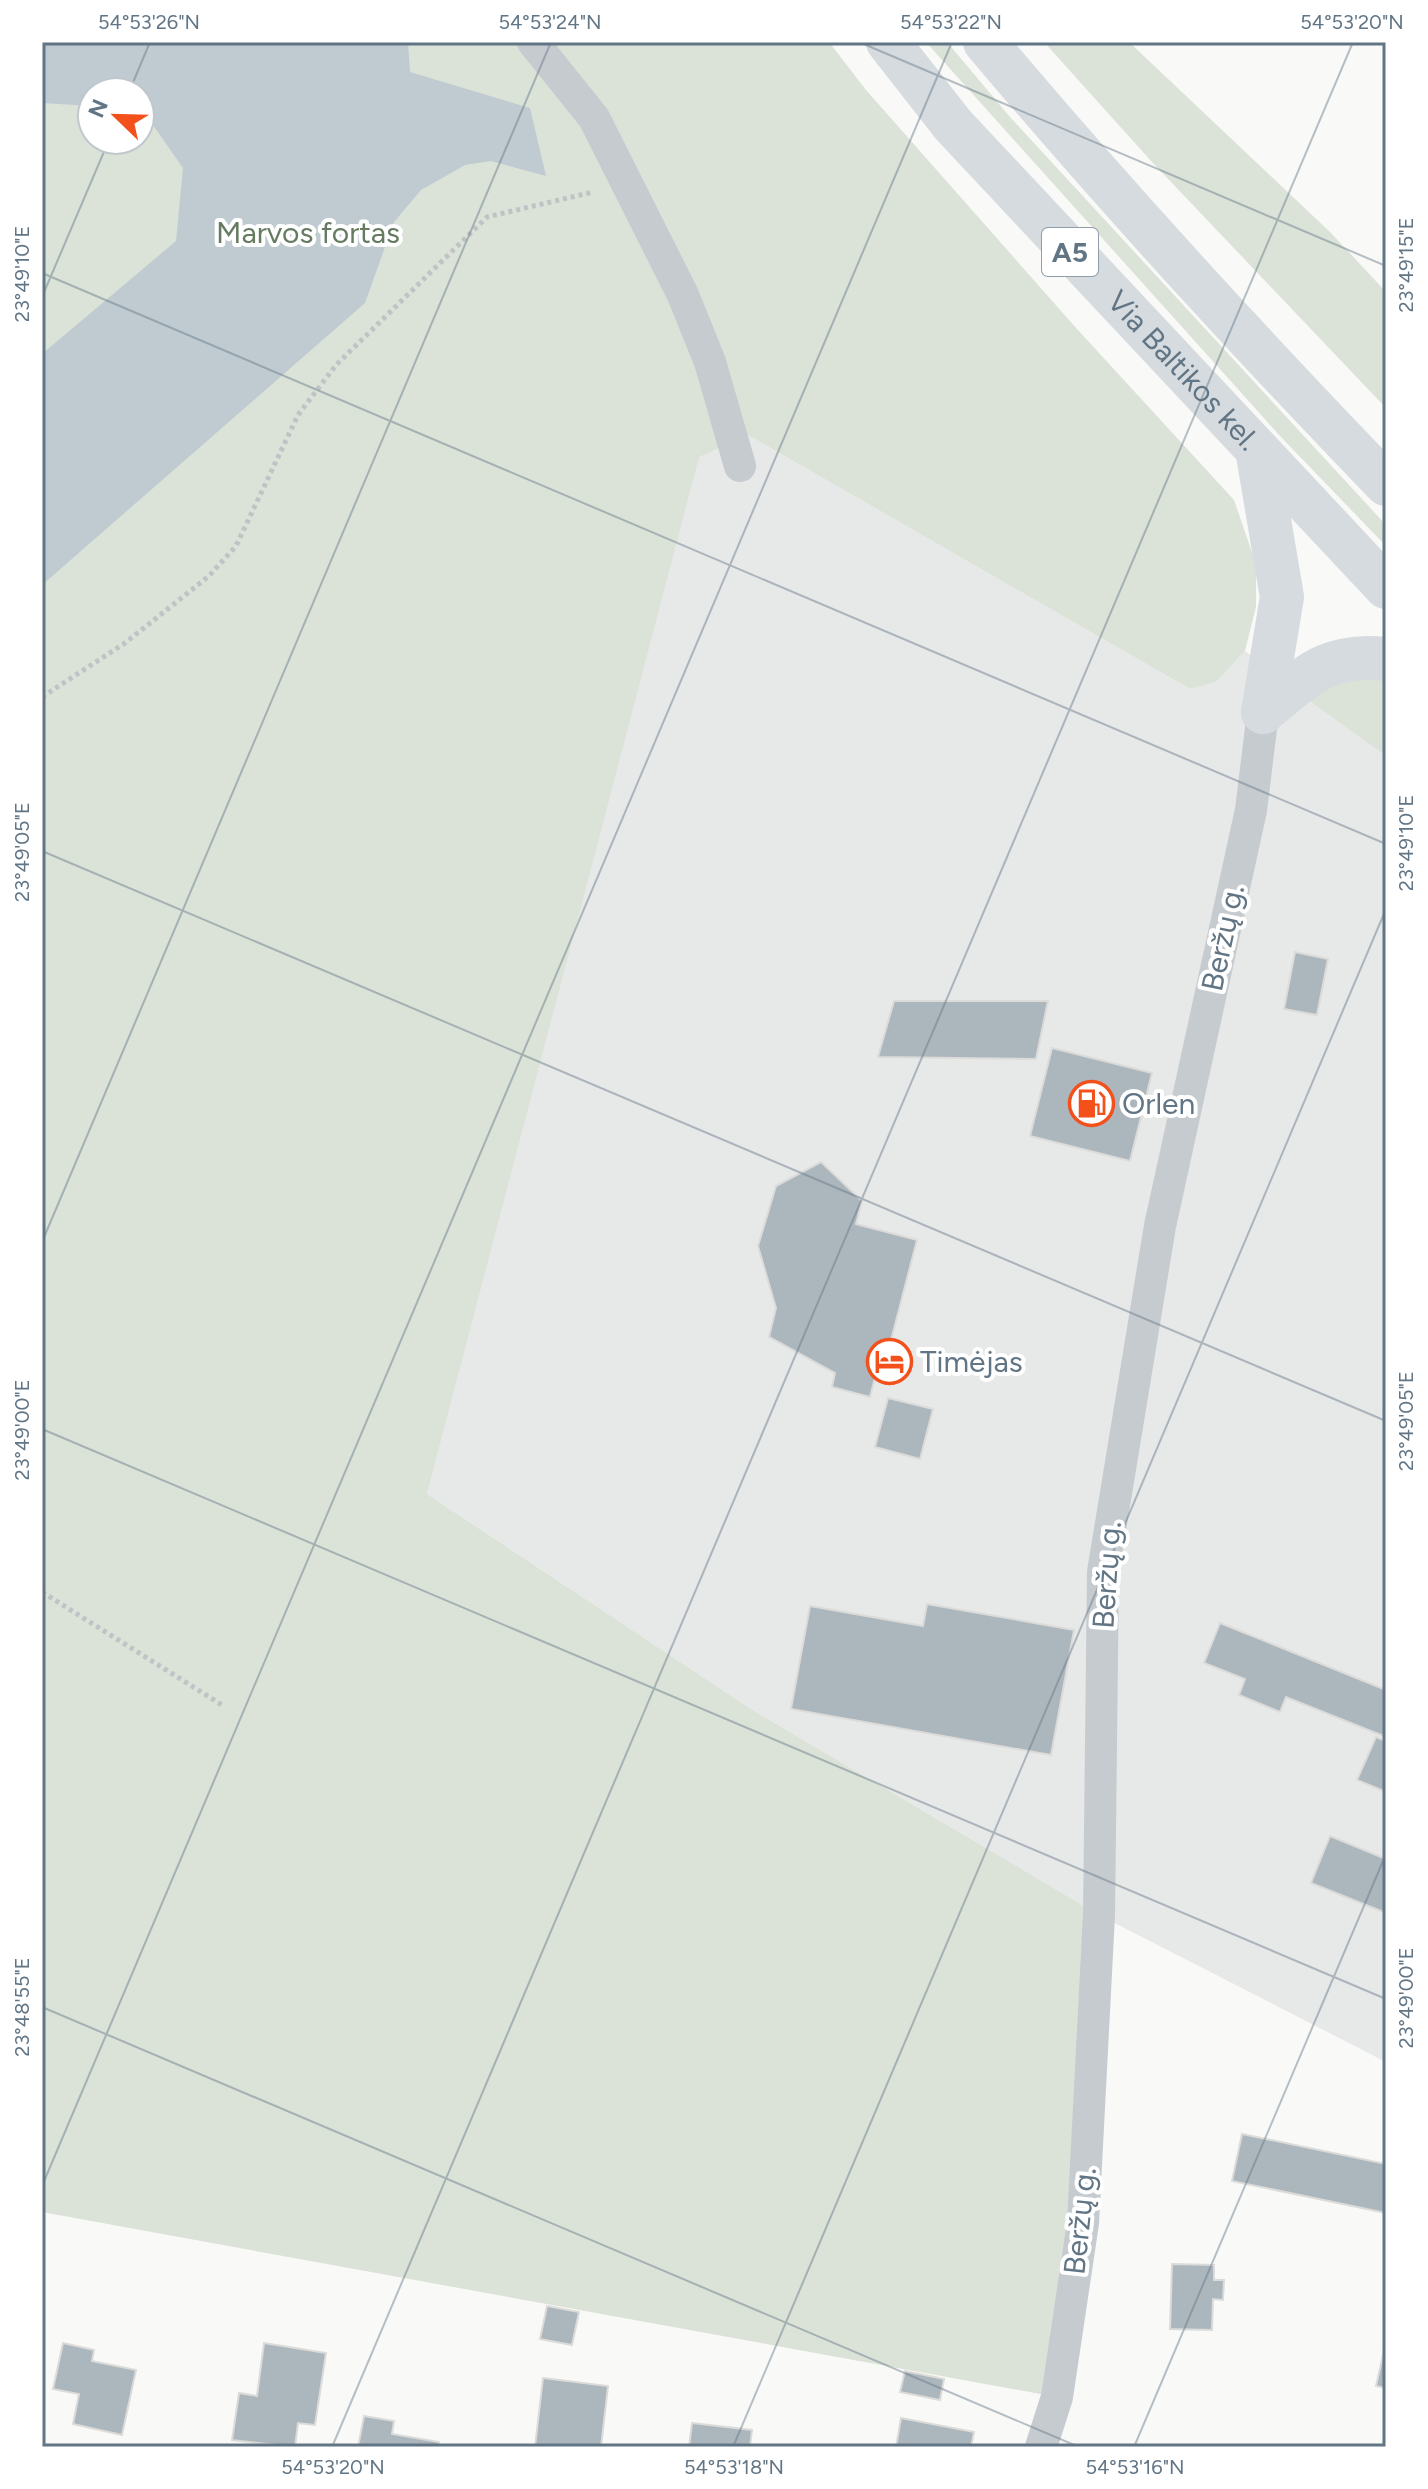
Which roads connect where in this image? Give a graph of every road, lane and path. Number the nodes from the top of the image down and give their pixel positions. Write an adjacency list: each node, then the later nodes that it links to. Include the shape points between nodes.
1 (533, 42): 4 (street, via 594,118)
2 (888, 42): 5 (highway, Via Baltikos kel. / A5, via 953,125)
3 (985, 42): 7 (highway, A5, via 1280,375)
4 (627, 184): 6 (street, via 710,362); 10 (path, via 487,217 336,365 298,415 236,546 209,576 125,643)
5 (1258, 455): 8 (highway, Via Baltikos kel. / A5); 11 (highway, via 1282,597)
6 (740, 466)
7 (1386, 484)
8 (1386, 587)
9 (1386, 659): 11 (highway, via 1356,655 1319,666)
10 (42, 697)
11 (1263, 712): 14 (street, Beržų g., via 1251,810 1160,1226 1103,1572 1099,1915 1083,2223 1057,2397)
12 (42, 1592): 13 (path)
13 (222, 1705)
14 (1041, 2447)

